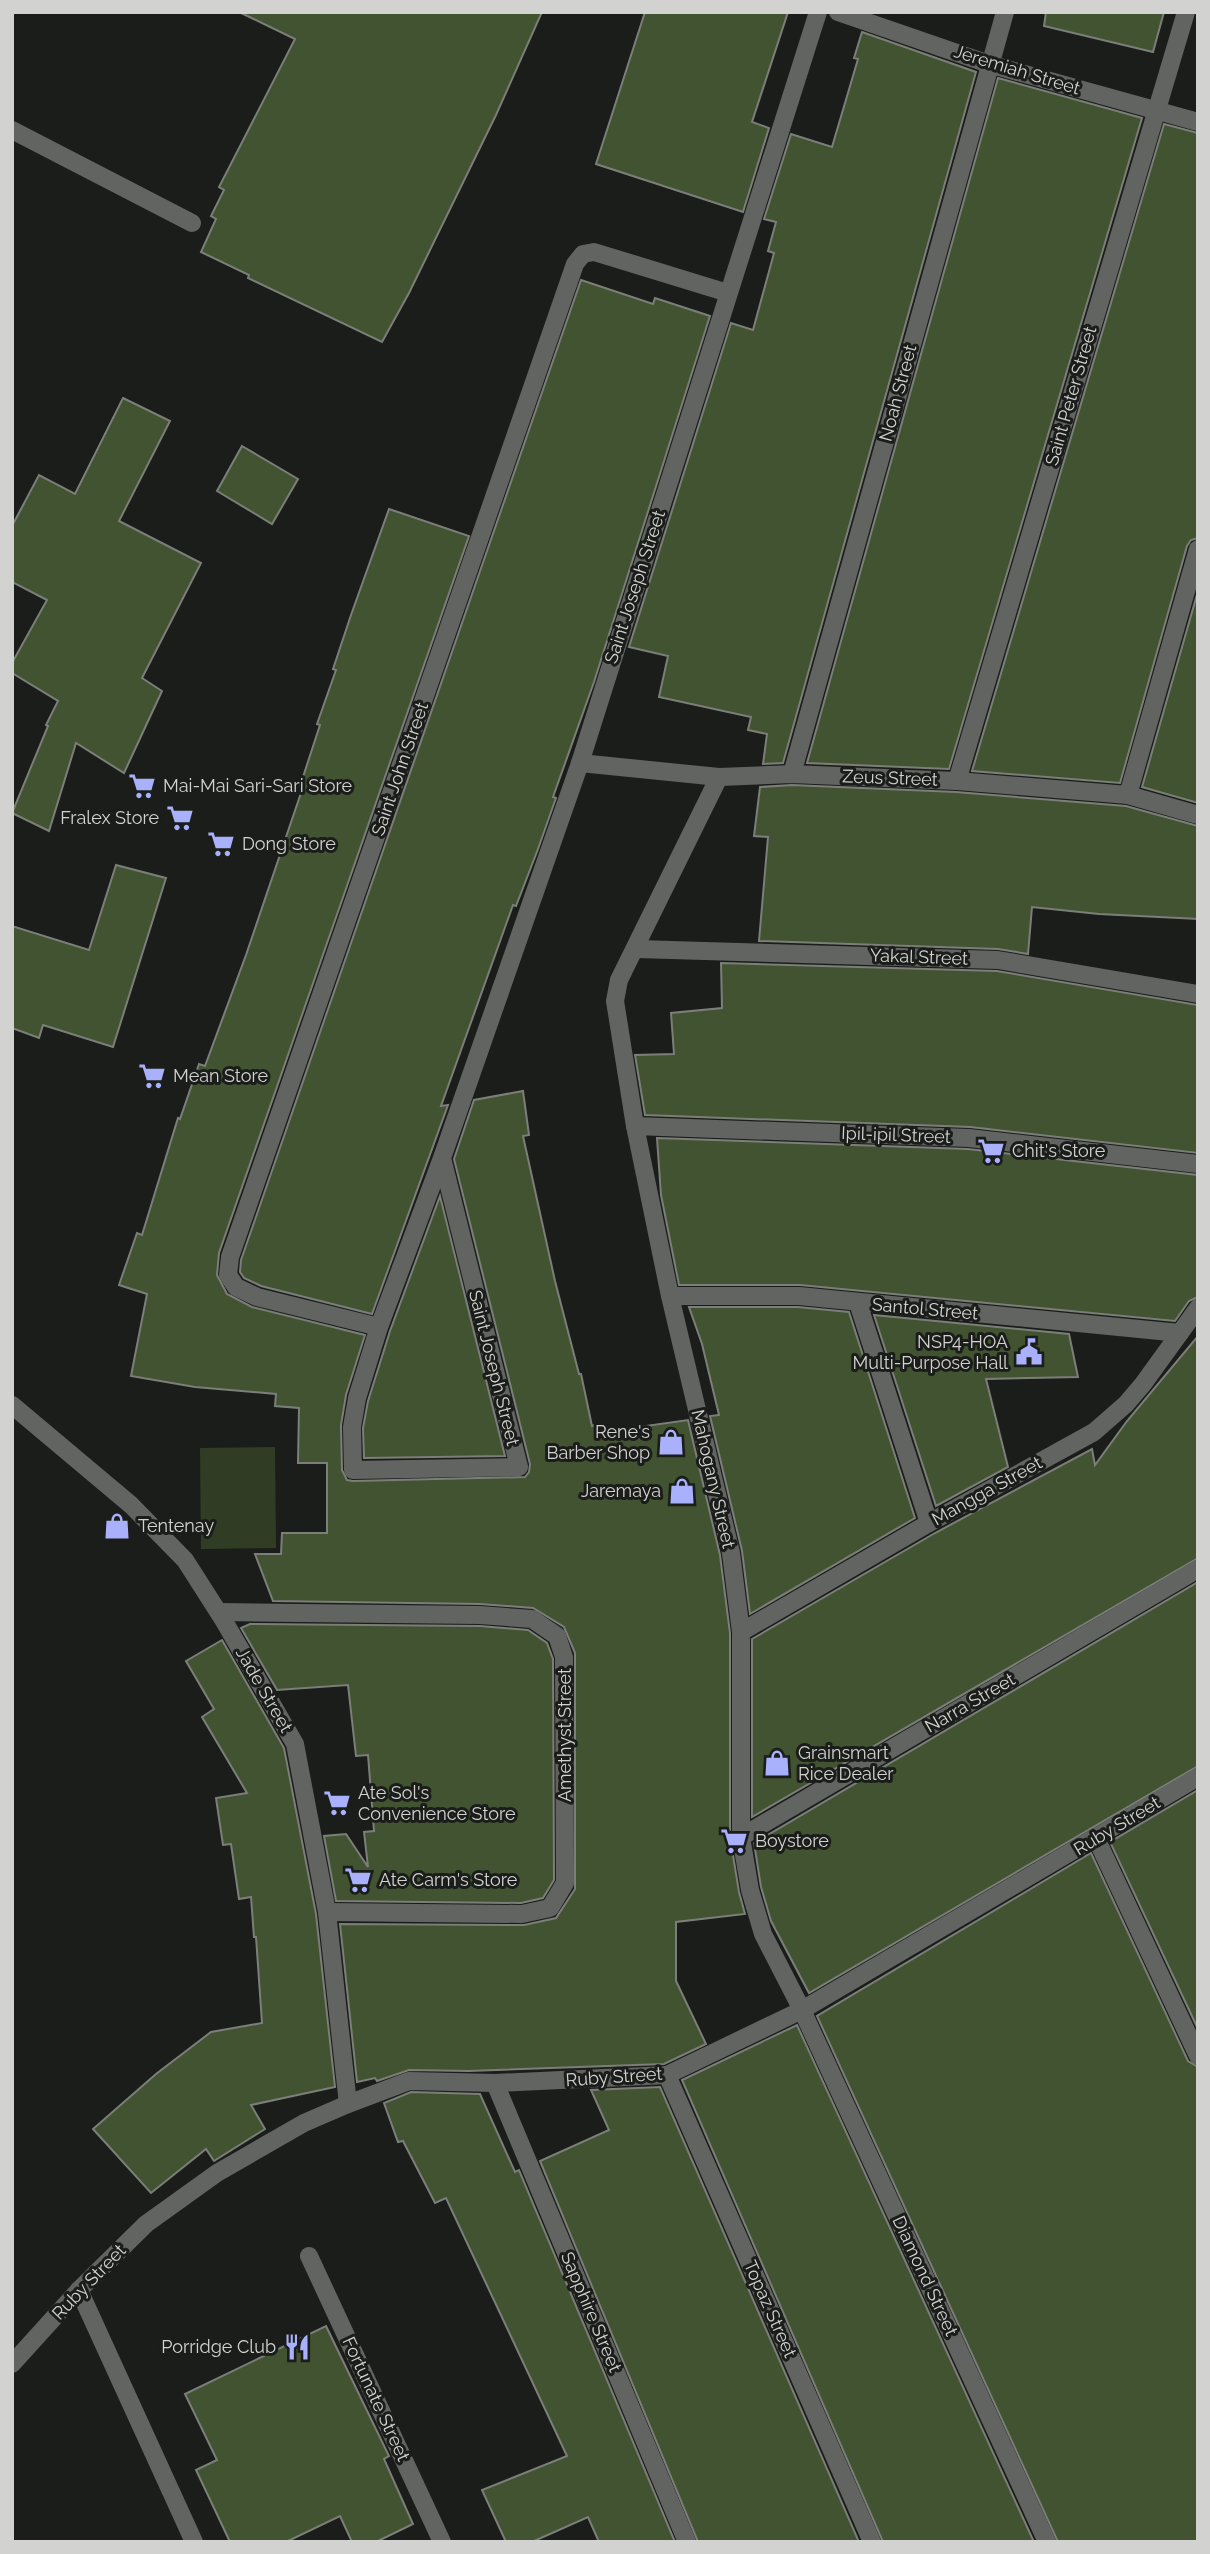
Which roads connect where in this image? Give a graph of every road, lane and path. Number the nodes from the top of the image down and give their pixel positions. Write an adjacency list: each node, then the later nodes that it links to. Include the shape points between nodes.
1 (818, 12): 10 (street, Saint Joseph Street)
2 (838, 12): 5 (street, Jeremiah Street)
3 (1005, 12): 5 (street, Noah Street)
4 (1186, 12): 6 (street, Saint Peter Street)
5 (989, 64): 6 (street, Jeremiah Street); 13 (street, Noah Street)
6 (1156, 110): 7 (street, Jeremiah Street); 15 (street, Saint Peter Street)
7 (1198, 122)
8 (12, 130): 9 (street)
9 (192, 223)
10 (728, 293): 12 (street, Saint Joseph Street); 26 (street, Saint John Street, via 594,252 583,254 575,264 230,1257 228,1275 236,1287 257,1297)
11 (1198, 549): 16 (street)
12 (580, 763): 14 (street, Zeus Street); 21 (street, Saint Joseph Street)
13 (792, 774): 14 (street, Zeus Street); 15 (street, Zeus Street)
14 (719, 777): 18 (street, Mahogany Street)
15 (957, 781): 16 (street, Zeus Street)
16 (1128, 795): 17 (street, Zeus Street)
17 (1198, 815)
18 (637, 949): 19 (street, Yakal Street, via 998,960); 20 (street, Mahogany Street, via 620,980 615,1001)
19 (1198, 994)
20 (635, 1126): 22 (street, Ipil-ipil Street, via 969,1138); 23 (street, Mahogany Street)
21 (442, 1158): 26 (street, Saint Joseph Street); 26 (street, Saint Joseph Street, via 519,1466 353,1470 357,1398)
22 (1198, 1164)
23 (670, 1296): 24 (street, Santol Street, via 799,1296); 32 (street, Mahogany Street, via 731,1553)
24 (858, 1303): 27 (street, Santol Street); 29 (street)
25 (1198, 1308): 27 (street, Mangga Street)
26 (379, 1327)
27 (1180, 1333): 29 (street, Mangga Street, via 1126,1404 1094,1432)
28 (12, 1405): 31 (street, Jade Street, via 161,1534 185,1560)
29 (929, 1523): 32 (street, Mangga Street)
30 (1198, 1569): 34 (street, Narra Street)
31 (219, 1612): 36 (street, Jade Street, via 295,1744); 36 (street, Amethyst Street, via 480,1615 532,1619 557,1636 564,1657 565,1884 550,1908 522,1914)
32 (741, 1632): 34 (street, Mahogany Street)
33 (1198, 1777): 35 (street, Ruby Street)
34 (741, 1837): 37 (street, Mahogany Street, via 763,1934)
35 (1096, 1838): 37 (street, Ruby Street); 38 (street)
36 (327, 1912): 41 (street, Jade Street)
37 (802, 2010): 39 (street, Ruby Street); 49 (street, Diamond Street)
38 (1198, 2056)
39 (667, 2076): 40 (street, Ruby Street); 48 (street, Topaz Street)
40 (495, 2083): 41 (street, Ruby Street, via 409,2081); 47 (street, Sapphire Street)
41 (348, 2104): 43 (street, Ruby Street, via 304,2123 217,2173 146,2224)
42 (309, 2256): 46 (street, Fortunate Street)
43 (79, 2290): 44 (street, Ruby Street); 45 (street)
44 (12, 2364)
45 (194, 2542)
46 (442, 2542)
47 (687, 2542)
48 (872, 2542)
49 (1047, 2542)

